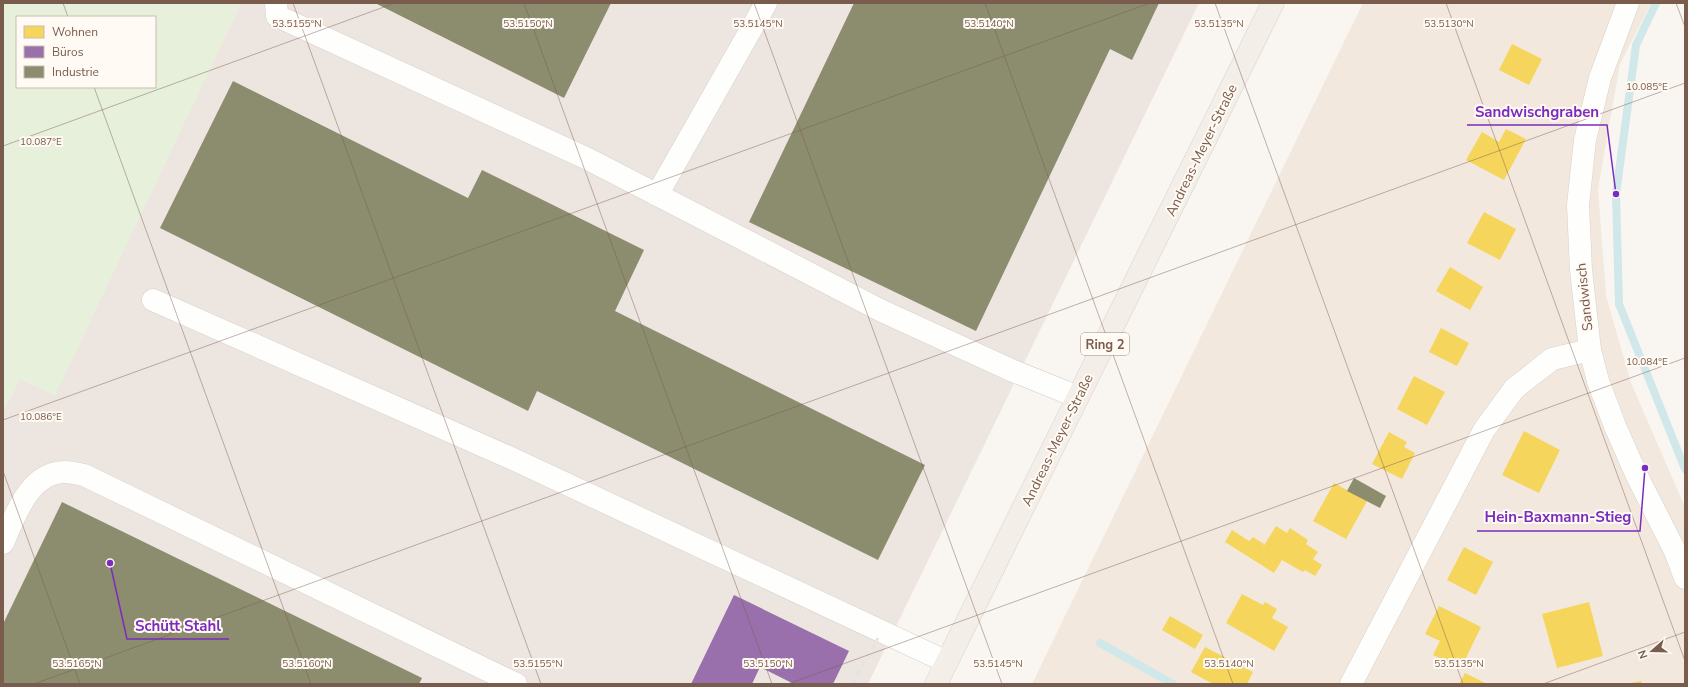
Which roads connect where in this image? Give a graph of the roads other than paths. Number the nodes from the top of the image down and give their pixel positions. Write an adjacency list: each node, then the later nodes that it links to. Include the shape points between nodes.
1 (276, 3): 5 (street, via 277,16 588,159)
2 (766, 3): 5 (street)
3 (1273, 3): 8 (main road, Andreas-Meyer-Straße / Ring 2)
4 (1628, 3): 7 (street, Sandwisch, via 1600,78 1585,140 1578,205 1581,270)
5 (657, 195): 8 (street, via 882,311)
6 (153, 300): 12 (street, via 512,459)
7 (1590, 350): 10 (street, Sandwisch, via 1598,381 1637,476); 15 (street, via 1552,359 1514,389 1488,424)
8 (1078, 398): 12 (main road, Andreas-Meyer-Straße / Ring 2)
9 (3, 543): 13 (street, via 25,497 37,483 49,476 65,472 84,475)
10 (1680, 550): 11 (street, Sandwisch)
11 (1685, 578)
12 (947, 662): 14 (main road, Andreas-Meyer-Straße / Ring 2)
13 (516, 684)
14 (936, 684)
15 (1351, 684)

